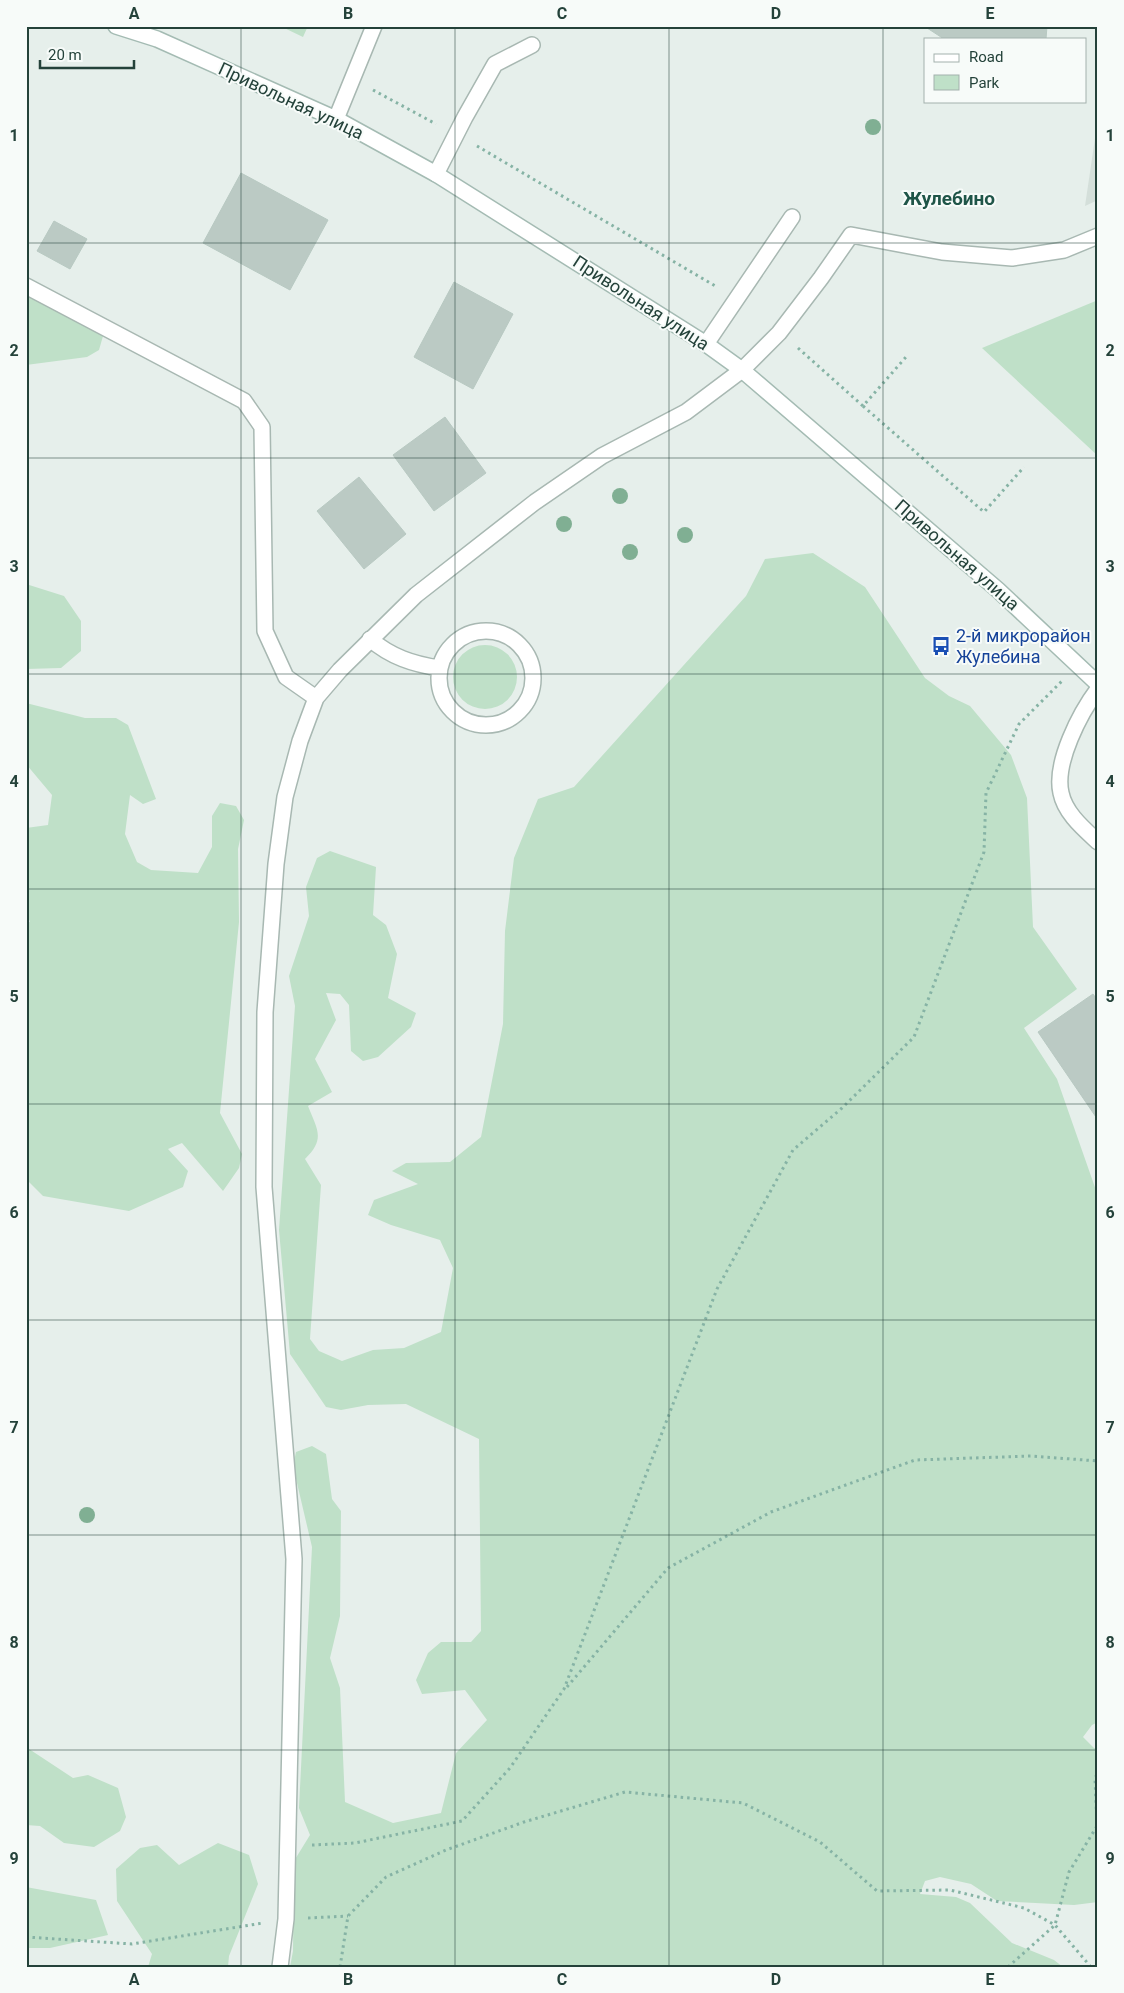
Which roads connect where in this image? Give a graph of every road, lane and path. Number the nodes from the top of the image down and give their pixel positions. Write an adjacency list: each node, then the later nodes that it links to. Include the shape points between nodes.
1 (116, 26): 5 (street, Привольная улица, via 157,39)
2 (374, 26): 5 (street)
3 (532, 45): 6 (street, via 495,64)
4 (366, 86): 6 (path)
5 (336, 119): 7 (street, Привольная улица)
6 (456, 134): 7 (street); 11 (path)
7 (436, 174): 13 (street, Привольная улица)
8 (792, 217): 11 (street)
9 (1098, 236): 12 (street, via 1064,250 1012,258 942,252 851,235)
10 (26, 286): 23 (street, via 244,402 262,427 265,631 286,678)
11 (737, 299): 13 (street)
12 (779, 333): 15 (street); 16 (path)
13 (706, 344): 15 (street, Привольная улица)
14 (906, 357): 16 (path)
15 (742, 370): 18 (street, via 686,412 602,456 535,502 416,595); 19 (street, Привольная улица, via 998,590)
16 (863, 406): 17 (path, via 984,512)
17 (1024, 467)
18 (370, 639): 20 (street, via 402,659); 23 (street)
19 (1078, 665): 21 (street, Привольная улица); 26 (path, via 1018,724 986,793 984,852 914,1037 842,1108 793,1150 717,1289)
20 (439, 668): 20 (street, via 455,641 475,631 494,630 518,642 530,660 533,686 519,712 496,724 476,724 456,715 442,697)
21 (1098, 684)
22 (1098, 690): 24 (street, via 1086,705 1072,735 1062,765 1060,792 1069,812)
23 (316, 698): 28 (street, via 285,797 276,864 266,1012 264,1187 294,1559)
24 (1098, 842)
25 (1098, 1461): 26 (path, via 1031,1456 915,1460 771,1512 668,1568)
26 (564, 1689): 28 (path, via 510,1768 462,1821 355,1843)
27 (1098, 1771): 31 (path, via 1095,1779 1097,1826 1069,1872)
28 (288, 1846): 30 (street)
29 (348, 1916): 30 (path); 31 (path, via 386,1877 446,1850 524,1822 625,1792 743,1803 820,1842 878,1892 950,1890 1024,1908); 34 (path)
30 (286, 1920): 32 (path, via 132,1944); 33 (street)
31 (1055, 1925): 35 (path); 36 (path)
32 (26, 1937)
33 (280, 1967)
34 (340, 1967)
35 (1008, 1967)
36 (1092, 1967)

